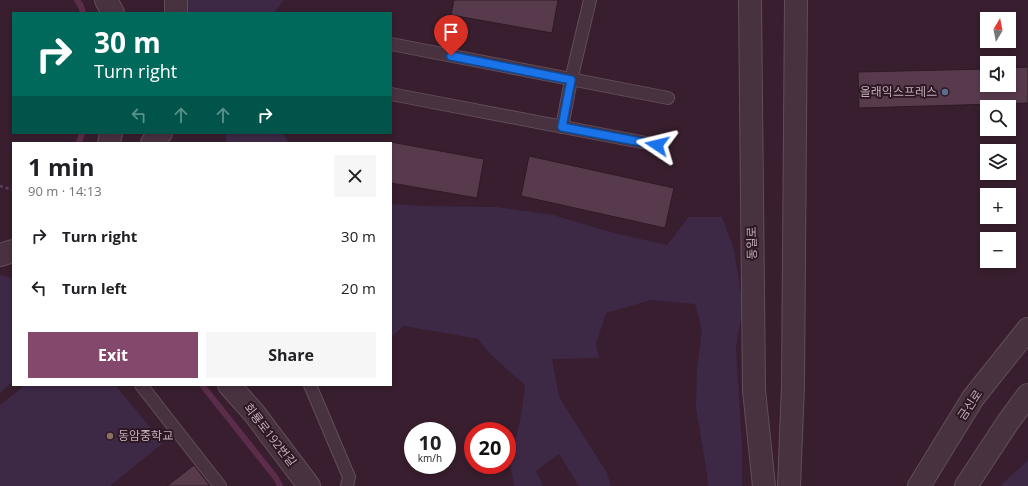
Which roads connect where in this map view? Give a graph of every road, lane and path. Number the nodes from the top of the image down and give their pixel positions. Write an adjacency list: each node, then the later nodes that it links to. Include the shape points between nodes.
1 (106, 0): 6 (street)
2 (176, 0): 7 (street)
3 (590, 0): 9 (lane)
4 (750, 0): 25 (street, 동일로)
5 (796, 0): 21 (street)
6 (112, 12)
7 (176, 12)
8 (392, 44): 9 (lane)
9 (571, 80): 11 (lane); 12 (lane)
10 (392, 94): 12 (lane)
11 (668, 98)
12 (562, 127): 15 (lane)
13 (161, 134): 14 (street)
14 (153, 142)
15 (657, 145)
16 (0, 186): 17 (path)
17 (12, 190)
18 (12, 251): 19 (street)
19 (0, 255)
20 (1028, 329): 34 (street, 금신로, via 973,398)
21 (793, 385): 32 (street); 33 (street)
22 (141, 386): 27 (lane)
23 (230, 386): 28 (street, 회룡로192번길, via 254,413)
24 (310, 386): 29 (lane, via 349,477)
25 (754, 390): 30 (street); 31 (street, 동일로)
26 (1028, 395): 35 (street)
27 (220, 486)
28 (309, 486)
29 (347, 486)
30 (752, 486)
31 (764, 486)
32 (789, 486)
33 (799, 486)
34 (919, 486)
35 (966, 486)

